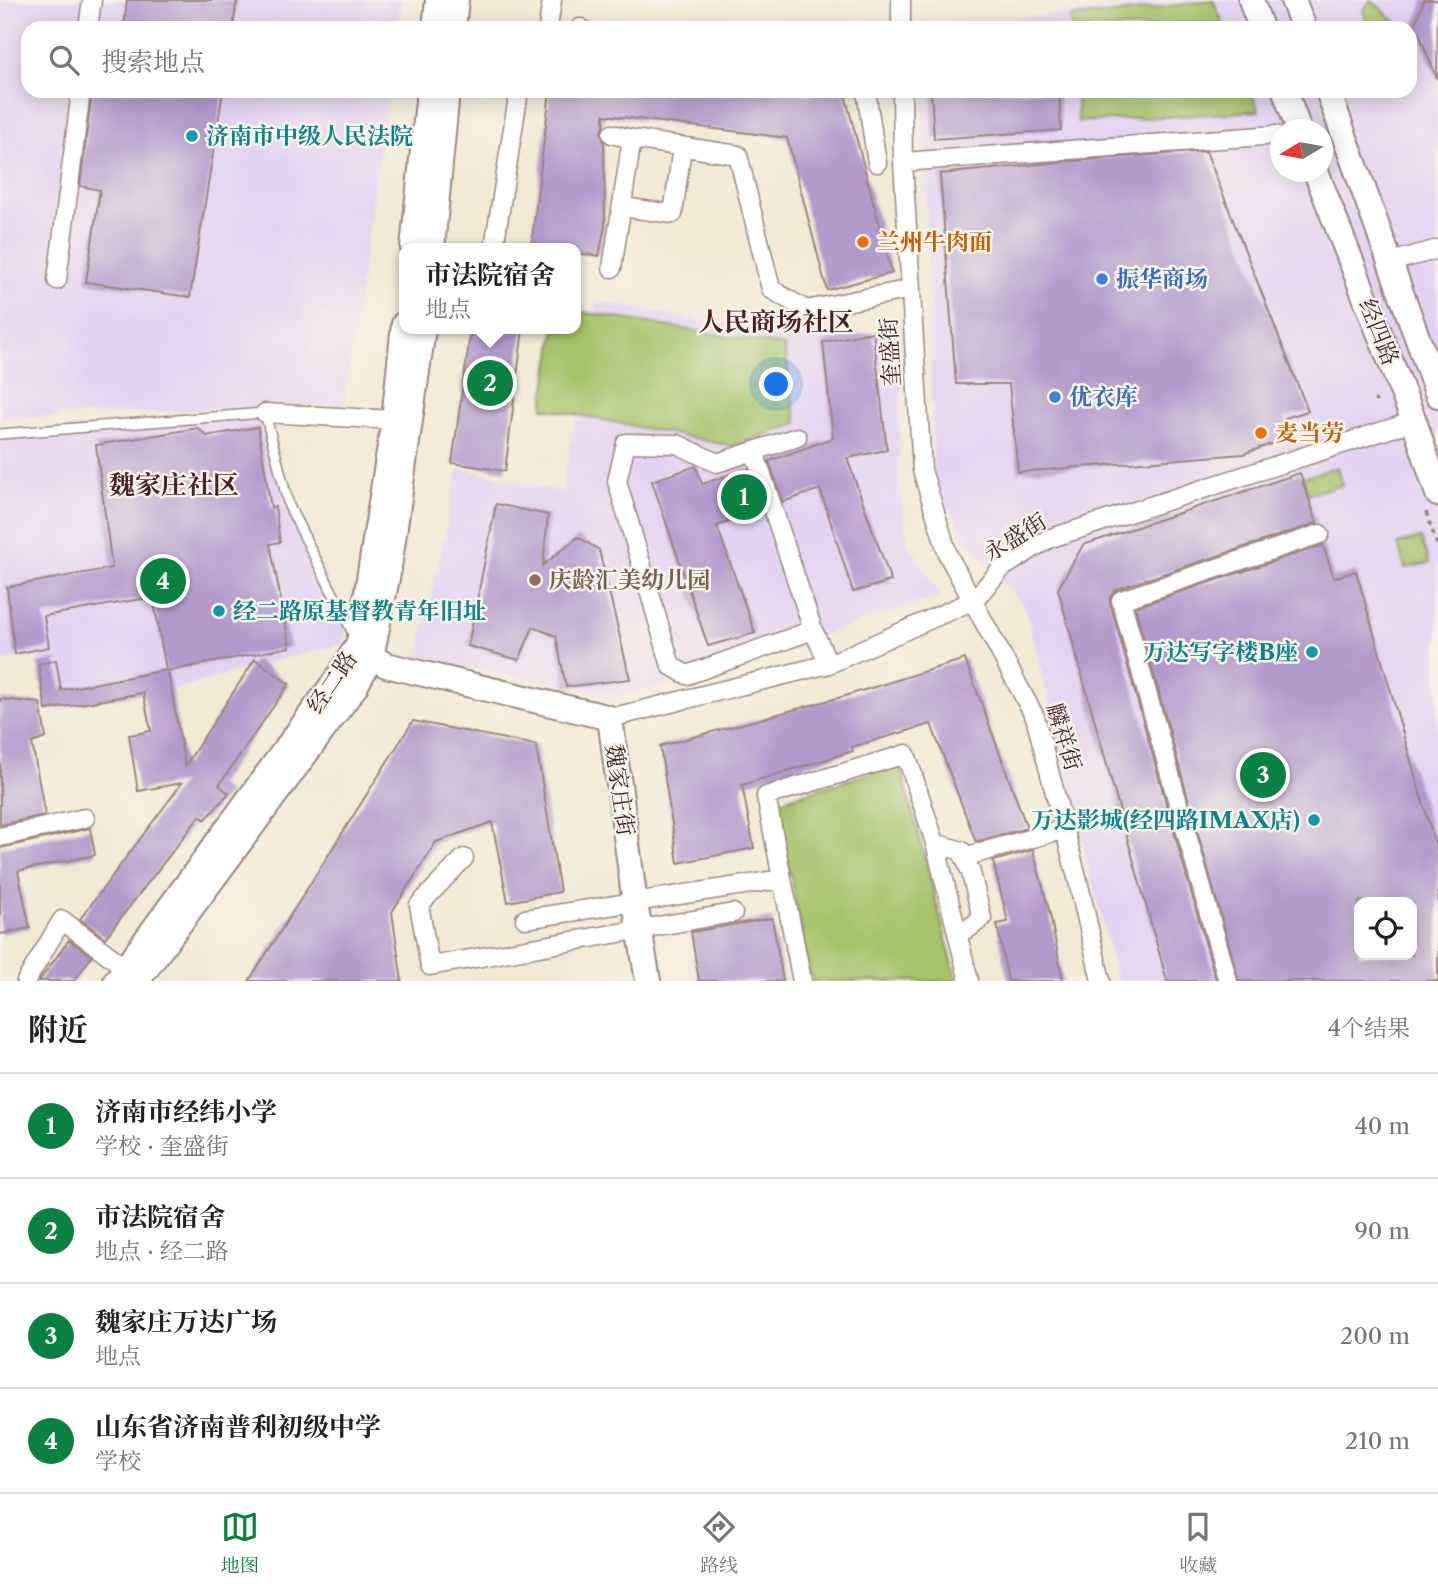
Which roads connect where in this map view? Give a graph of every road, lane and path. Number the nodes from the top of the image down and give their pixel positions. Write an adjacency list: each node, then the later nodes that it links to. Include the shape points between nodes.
1 (92, 0): 8 (street)
2 (438, 0): 9 (street)
3 (456, 0): 10 (street)
4 (552, 0): 11 (street)
5 (901, 0): 12 (street)
6 (1251, 0): 13 (street)
7 (1293, 0): 14 (street)
8 (89, 21)
9 (436, 21)
10 (454, 21)
11 (549, 21)
12 (901, 21)
13 (1258, 21)
14 (1301, 21)
15 (79, 98): 38 (street)
16 (428, 98): 33 (street)
17 (446, 98): 34 (street)
18 (518, 98): 32 (street)
19 (867, 98): 29 (street)
20 (902, 98): 28 (street, 奎盛街)
21 (1285, 98): 23 (street)
22 (1331, 98): 36 (street, 经四路)
23 (1286, 119)
24 (1270, 133): 28 (street)
25 (612, 134): 26 (street)
26 (632, 139): 27 (street); 31 (street)
27 (682, 147): 31 (street, via 673,214); 39 (street, via 738,155 771,289 806,310)
28 (903, 162): 39 (street, 奎盛街)
29 (877, 163)
30 (1320, 182): 45 (street, 经四路)
31 (622, 207): 37 (street)
32 (495, 241)
33 (413, 243)
34 (432, 243)
35 (1438, 249): 36 (street)
36 (1391, 262): 42 (street, 经四路)
37 (612, 268)
38 (57, 280)
39 (911, 289): 51 (street, 奎盛街, via 922,470 948,555)
40 (403, 334): 44 (street, 经二路)
41 (422, 334): 53 (street, 经二路, via 389,568)
42 (1438, 395)
43 (265, 413): 44 (street); 46 (lane); 53 (lane, via 289,506)
44 (394, 420): 53 (street, 经二路)
45 (1414, 421): 49 (street, 经四路); 51 (street, 永盛街, via 1048,539 1002,568)
46 (0, 434)
47 (797, 437): 48 (street)
48 (754, 451): 52 (street); 52 (street, via 717,464 677,443 626,443 617,481 671,666 687,675)
49 (1438, 495)
50 (1320, 534): 75 (street, via 1121,600)
51 (974, 600): 54 (street, 永盛街); 57 (street, 麟祥街, via 1035,717)
52 (813, 630): 54 (street)
53 (365, 650): 55 (street, 魏家庄街, via 386,665); 69 (street, 经二路, via 355,687)
54 (829, 664): 55 (street, 永盛街)
55 (610, 718): 63 (street, 魏家庄街)
56 (86, 818): 58 (street)
57 (1065, 829): 60 (street); 74 (street, 麟祥街)
58 (0, 837)
59 (935, 843): 60 (street, via 962,851); 62 (street, via 906,754 766,796); 73 (street)
60 (964, 857): 67 (street, via 982,918)
61 (464, 858): 68 (street, via 419,905)
62 (782, 879): 63 (street); 72 (street)
63 (635, 903): 65 (street); 66 (street, 魏家庄街)
64 (733, 913): 66 (street)
65 (525, 919)
66 (639, 929): 68 (street); 71 (street, 魏家庄街)
67 (968, 929)
68 (431, 974)
69 (129, 978): 70 (street, via 62,920)
70 (26, 981)
71 (648, 981)
72 (802, 981)
73 (969, 981)
74 (1101, 981)
75 (1228, 981)

